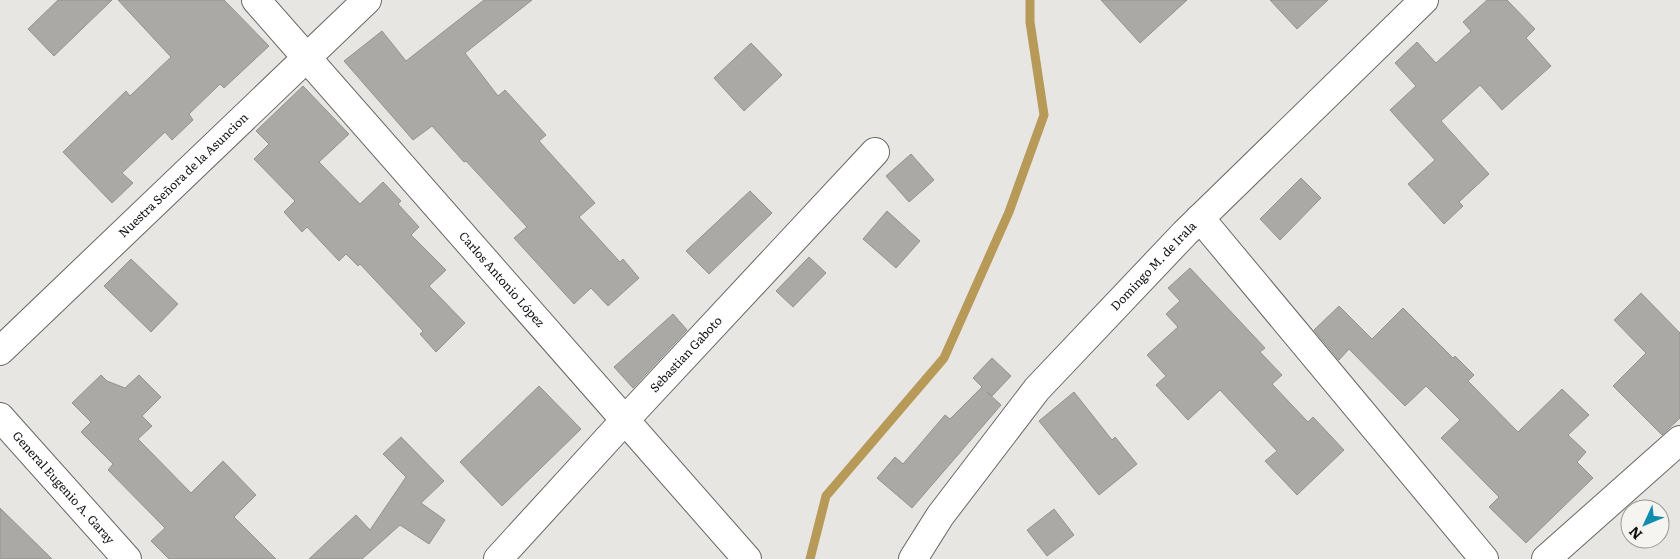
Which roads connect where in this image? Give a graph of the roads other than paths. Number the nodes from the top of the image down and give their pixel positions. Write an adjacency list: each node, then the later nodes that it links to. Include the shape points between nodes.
1 (256, 0): 4 (street, Carlos Antonio López)
2 (367, 0): 4 (street, Nuestra Señora de la Asuncion)
3 (1424, 0): 6 (street, Domingo M. de Irala)
4 (307, 57): 7 (street, Nuestra Señora de la Asuncion); 9 (street, Carlos Antonio López)
5 (875, 152): 9 (street, Sebastian Gaboto)
6 (1200, 218): 14 (street, Domingo M. de Irala, via 1037,389 940,516); 15 (street)
7 (0, 351)
8 (0, 417): 11 (street, General Eugenio A. Garay)
9 (625, 420): 12 (street, Sebastian Gaboto); 13 (street, Carlos Antonio López)
10 (1680, 440): 16 (street)
11 (127, 559)
12 (498, 559)
13 (747, 559)
14 (913, 559)
15 (1484, 559)
16 (1546, 559)

